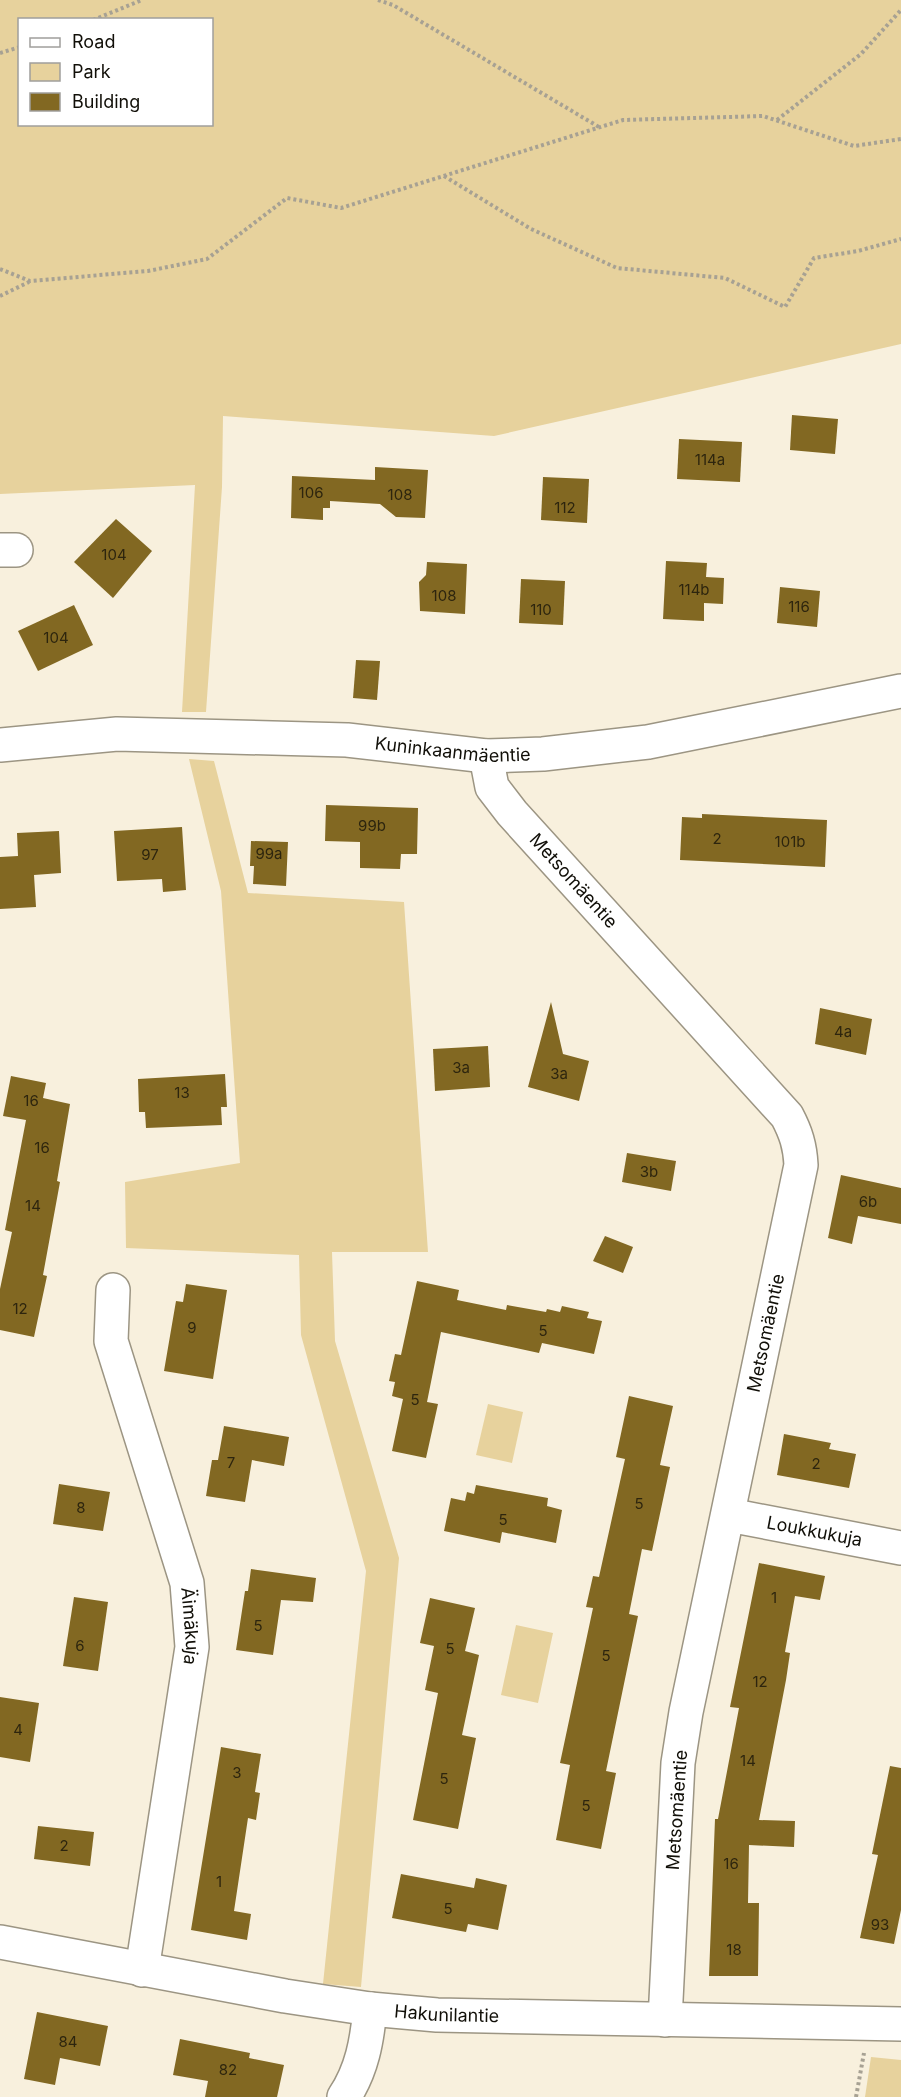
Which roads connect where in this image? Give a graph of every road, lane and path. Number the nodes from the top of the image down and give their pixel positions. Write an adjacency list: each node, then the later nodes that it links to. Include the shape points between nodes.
1 (142, 0): 4 (path)
2 (378, 0): 8 (path, via 393,5)
3 (901, 10): 7 (path, via 861,54)
4 (98, 18)
5 (18, 48): 6 (path)
6 (0, 53)
7 (777, 120): 8 (path, via 763,116 699,116 623,120); 9 (path, via 854,146)
8 (599, 127): 10 (path)
9 (901, 139)
10 (444, 175): 11 (path, via 531,230 616,268 725,278 785,307 814,258); 13 (path, via 341,208 287,198 207,258 148,271)
11 (901, 239)
12 (0, 269): 13 (path)
13 (30, 281): 14 (path)
14 (0, 296)
15 (901, 691): 17 (street, Kuninkaanmäentie, via 648,742)
16 (4, 740): 17 (street, Kuninkaanmäentie, via 117,734 347,740)
17 (486, 756): 19 (street, Metsomäentie, via 492,787 512,813 787,1116 796,1133 801,1166)
18 (112, 1290): 22 (street, Äimäkuja, via 111,1341 188,1582 192,1647)
19 (729, 1515): 20 (street, Loukkukuja); 24 (street, Metsomäentie, via 678,1763)
20 (901, 1548)
21 (0, 1942): 22 (street, Hakunilantie)
22 (142, 1970): 23 (street, Hakunilantie)
23 (370, 2009): 24 (street, Hakunilantie, via 437,2015); 27 (street, via 359,2070)
24 (665, 2020): 25 (street, Hakunilantie)
25 (901, 2024)
26 (864, 2051): 28 (path)
27 (344, 2097)
28 (856, 2097)

